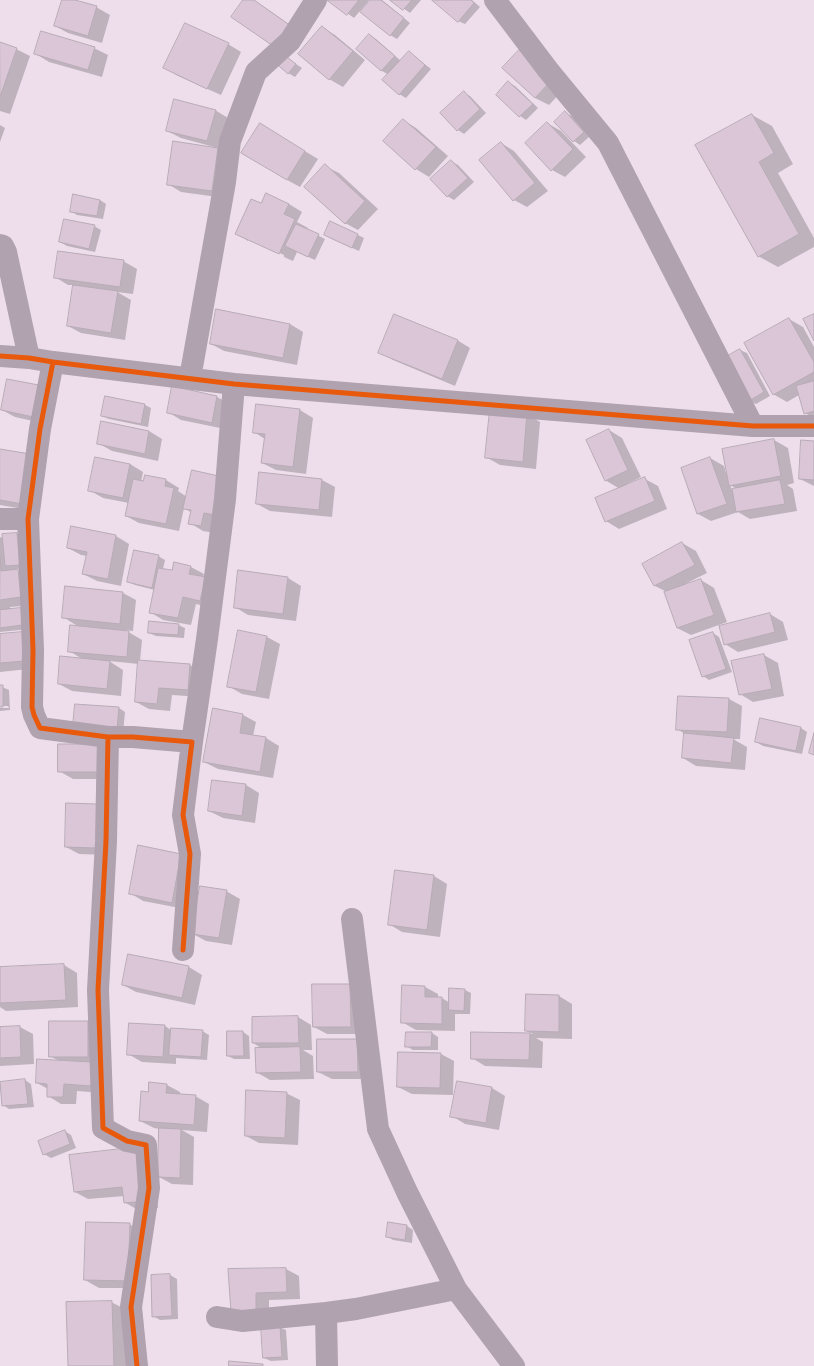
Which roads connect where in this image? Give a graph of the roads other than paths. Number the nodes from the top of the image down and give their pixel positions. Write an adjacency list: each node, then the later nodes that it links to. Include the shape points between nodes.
1 (316, 0): 7 (street, via 290,41 256,72 230,141)
2 (495, 0): 9 (street, via 608,143)
3 (0, 245): 5 (street, via 6,252)
4 (0, 356): 5 (street)
5 (29, 358): 6 (street)
6 (52, 362): 7 (street); 12 (street)
7 (190, 378): 8 (street)
8 (234, 384): 9 (street); 14 (street, via 225,499)
9 (753, 426): 10 (street)
10 (814, 426)
11 (0, 519): 12 (street)
12 (28, 519): 13 (street, via 34,715 40,728)
13 (108, 737): 14 (street); 20 (street, via 106,841 98,990 103,1128 127,1141 146,1145 150,1188 131,1307)
14 (192, 742): 16 (street, via 183,815 190,854)
15 (352, 919): 17 (street, via 378,1128)
16 (183, 950)
17 (456, 1289): 18 (street); 22 (street)
18 (326, 1313): 19 (street, via 242,1321); 21 (street)
19 (217, 1317)
20 (137, 1366)
21 (327, 1366)
22 (514, 1366)

